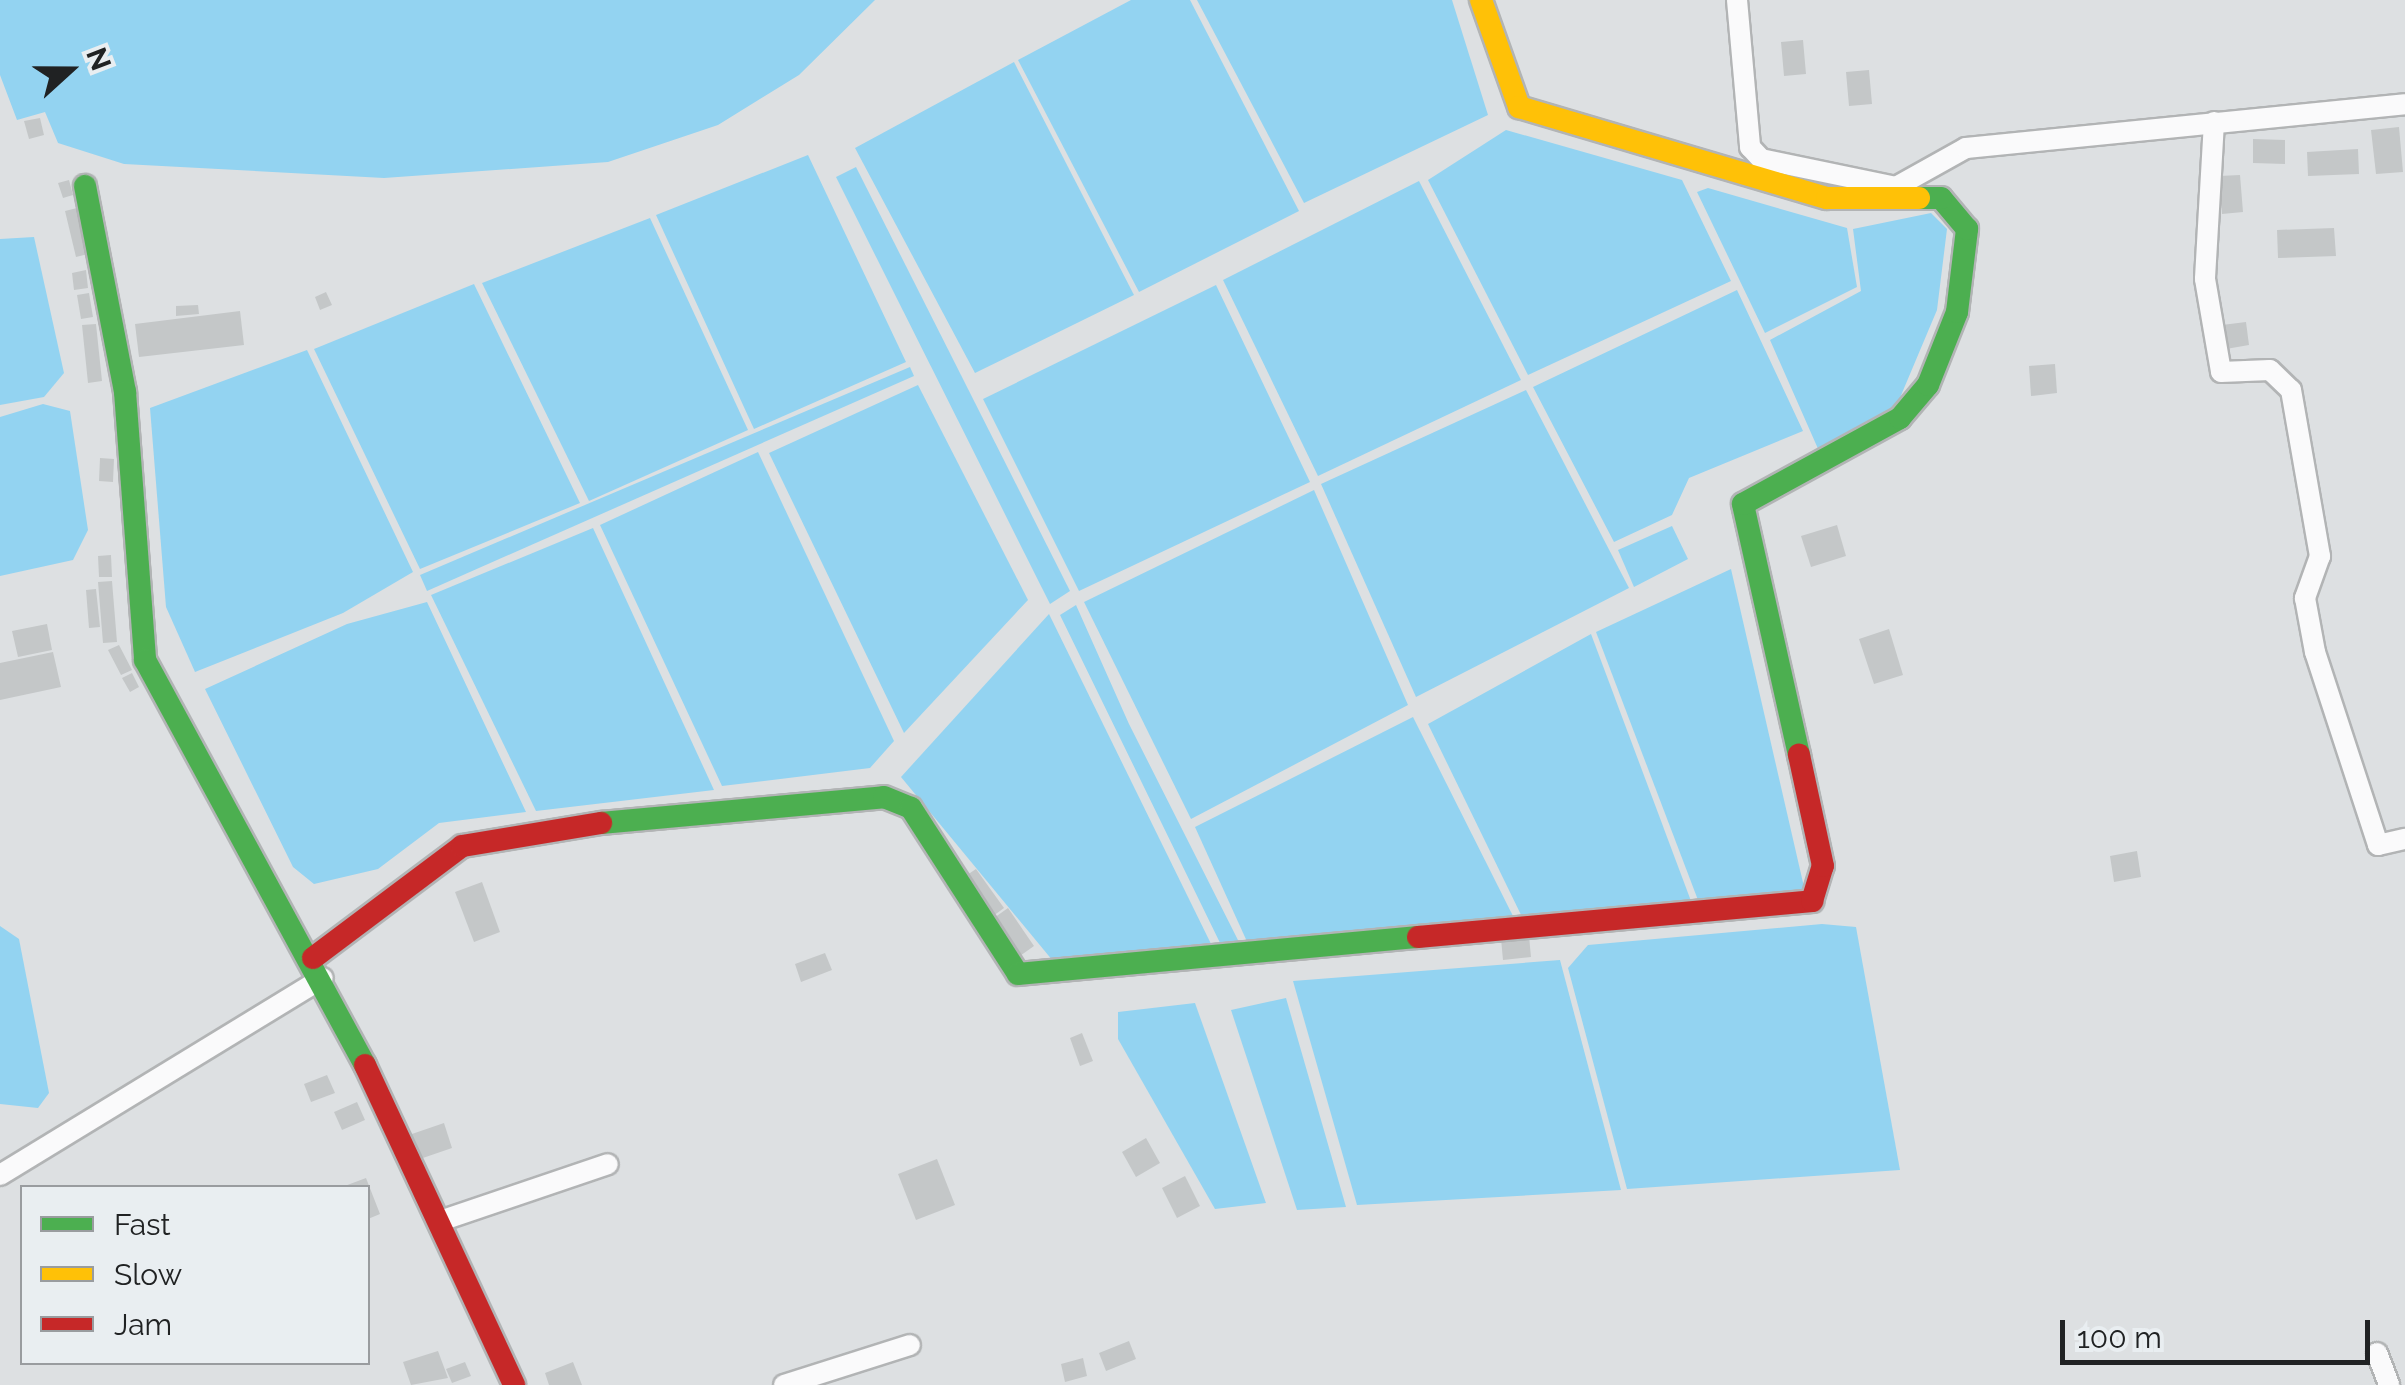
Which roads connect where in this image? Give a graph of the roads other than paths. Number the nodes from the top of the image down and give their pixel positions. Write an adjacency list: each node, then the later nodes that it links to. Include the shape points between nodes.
1 (1481, 0): 7 (street, via 1519,107 1827,198 1941,198 1966,228 1957,312 1928,386 1900,418 1742,504 1823,866 1812,900 1018,974 911,808 884,796 559,826 462,846)
2 (1737, 0): 4 (street, via 1750,147 1761,159 1896,187 1966,148)
3 (2405, 104): 4 (street)
4 (2214, 122): 6 (street, via 2205,279 2221,372 2270,370 2292,390 2320,556 2305,598 2314,652 2378,845)
5 (85, 186): 7 (street, via 124,392 145,660)
6 (2405, 839)
7 (318, 968): 9 (street); 10 (street)
8 (608, 1164): 10 (street)
9 (0, 1175)
10 (440, 1220): 13 (street)
11 (910, 1345): 14 (street)
12 (2377, 1352): 15 (street)
13 (514, 1385)
14 (784, 1385)
15 (2389, 1385)

